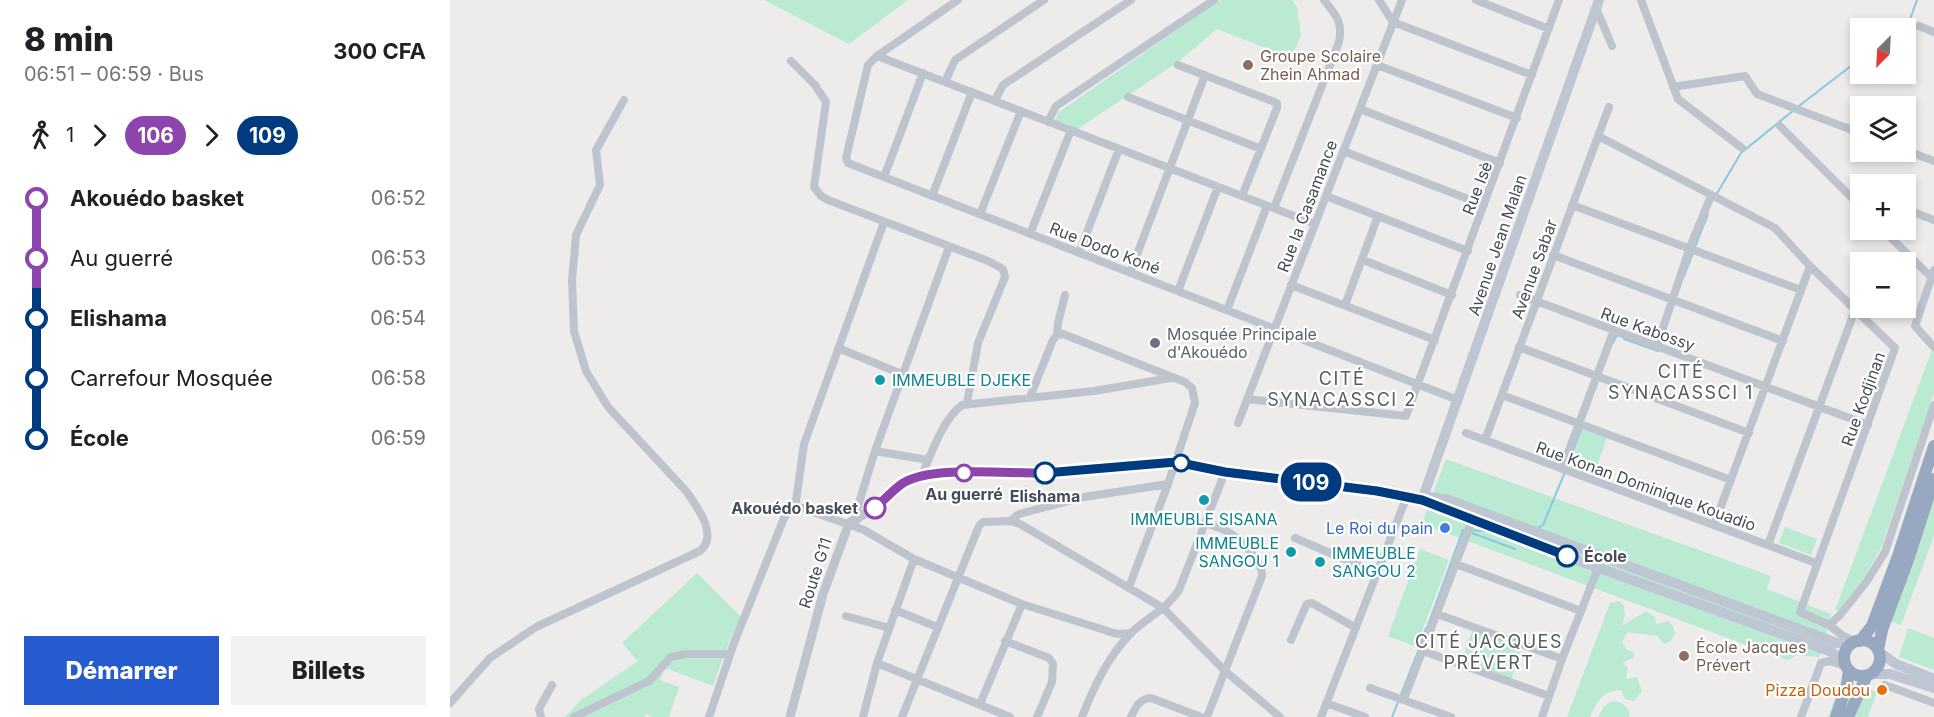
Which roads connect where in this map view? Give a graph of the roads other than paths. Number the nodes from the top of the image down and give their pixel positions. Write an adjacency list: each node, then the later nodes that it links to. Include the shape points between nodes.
1 (958, 0): 17 (street)
2 (1044, 0): 24 (street, via 956,60)
3 (1131, 0): 29 (street, via 1003,85)
4 (1214, 0): 35 (street, via 1056,106)
5 (1324, 0): 57 (street, via 1340,24 1339,42)
6 (1379, 0): 12 (street)
7 (1402, 0): 12 (street, Rue la Casamance)
8 (1476, 0): 14 (street)
9 (1559, 0): 14 (street, Rue Isè)
10 (1641, 0): 25 (street)
11 (1597, 4): 16 (street); 105 (main road, Avenue Jean Malan)
12 (1393, 22): 20 (street, Rue la Casamance); 23 (street)
13 (1919, 26): 15 (street)
14 (1549, 29): 23 (street, Rue Isè)
15 (1934, 32)
16 (1612, 46)
17 (877, 56): 21 (street); 48 (street, Rue Dodo Koné, via 868,65 846,158 848,163)
18 (791, 61): 62 (street, via 826,102 814,187 821,196)
19 (1178, 64): 22 (street)
20 (1377, 65): 31 (street, Rue la Casamance); 33 (street)
21 (923, 73): 24 (street); 48 (street)
22 (1205, 75): 34 (street); 42 (street, via 1277,103)
23 (1532, 75): 33 (street, Rue Isè)
24 (945, 82): 26 (street)
25 (1672, 87): 37 (street, via 1745,76 1756,94); 40 (street, via 1678,99)
26 (972, 92): 29 (street); 50 (street)
27 (1128, 98): 34 (street)
28 (624, 100): 172 (street, via 596,150 600,185 576,235 572,280 574,331 586,371 608,407 687,492 704,520 708,539 700,551 512,642 490,658)
29 (995, 100): 32 (street)
30 (1608, 107): 39 (street, Avenue Sabar)
31 (1360, 109): 43 (street, Rue la Casamance); 46 (street)
32 (1021, 111): 35 (street); 59 (street)
33 (1517, 118): 46 (street, Rue Isè)
34 (1187, 120): 42 (street); 47 (street)
35 (1048, 122): 38 (street)
36 (1780, 126): 54 (street)
37 (1850, 129)
38 (1071, 130): 41 (street); 64 (street)
39 (1598, 136): 53 (street, Rue Kodjinan); 55 (street, Avenue Sabar)
40 (1742, 148)
41 (1119, 149): 47 (street); 69 (street)
42 (1261, 149): 51 (street)
43 (1343, 151): 52 (street, Rue la Casamance); 56 (street)
44 (1916, 154): 45 (street)
45 (1934, 161)
46 (1500, 163): 56 (street, Rue Isè)
47 (1168, 168): 49 (street); 73 (street)
48 (884, 177): 50 (street, Rue Dodo Koné)
49 (1218, 187): 51 (street); 77 (street)
50 (932, 196): 59 (street, Rue Dodo Koné)
51 (1242, 196): 57 (street)
52 (1326, 196): 60 (street); 63 (street, Rue la Casamance)
53 (1711, 196): 67 (street); 72 (street, Rue Kodjinan, via 1775,228)
54 (1850, 196)
55 (1572, 205): 67 (street); 70 (street, Avenue Sabar)
56 (1484, 206): 68 (street, Rue Isè)
57 (1270, 207): 63 (street); 85 (street)
58 (1916, 213): 61 (street)
59 (980, 214): 64 (street, Rue Dodo Koné)
60 (1378, 216): 68 (street); 71 (street)
61 (1934, 220)
62 (884, 222): 66 (street); 96 (street)
63 (1314, 224): 75 (street, Rue la Casamance)
64 (1030, 234): 69 (street, Rue Dodo Koné)
65 (1894, 240): 74 (street)
66 (949, 247): 97 (street); 106 (street, via 1003,269 1005,277 978,343)
67 (1690, 247): 76 (street); 81 (street)
68 (1468, 251): 78 (street, Rue Isè)
69 (1079, 253): 73 (street, Rue Dodo Koné)
70 (1553, 255): 81 (street); 82 (street, Avenue Sabar)
71 (1362, 260): 78 (street); 83 (street)
72 (1810, 266): 76 (street); 84 (street, Rue Kodjinan)
73 (1130, 273): 77 (street, Rue Dodo Koné)
74 (1933, 274): 95 (street, via 1915,326)
75 (1291, 285): 83 (street); 88 (street, Rue la Casamance)
76 (1801, 290): 92 (street)
77 (1178, 291): 85 (street, Rue Dodo Koné)
78 (1452, 295): 91 (street, Rue Isè)
79 (1065, 296): 90 (street)
80 (1520, 296): 82 (street, Rue Kabossy)
81 (1673, 300): 92 (street); 93 (street)
82 (1536, 302): 89 (street, Rue Kabossy); 94 (street, Avenue Sabar)
83 (1346, 305): 91 (street)
84 (1850, 305)
85 (1227, 310): 88 (street, Rue Dodo Koné)
86 (1852, 318): 108 (street)
87 (1863, 318): 111 (street, Rue Kodjinan, via 1896,350)
88 (1274, 328): 100 (street, Rue Dodo Koné); 104 (street, Rue la Casamance)
89 (1614, 330): 93 (street, Rue Kabossy); 98 (street)
90 (1057, 335): 99 (street, via 1063,334); 103 (street)
91 (1435, 340): 100 (street, Rue Isè)
92 (1783, 340): 101 (street)
93 (1657, 346): 101 (street, Rue Kabossy)
94 (1519, 347): 98 (street); 102 (street, Avenue Sabar)
95 (1934, 347)
96 (838, 348): 97 (street); 127 (street, via 804,444)
97 (902, 374): 116 (street)
98 (1596, 376): 110 (street); 113 (street)
99 (1172, 378): 103 (street); 118 (street, via 1185,382 1195,394)
100 (1418, 385): 104 (street, Rue Isè, via 1406,416); 105 (street, Rue Dodo Koné)
101 (1766, 387): 108 (street, Rue Kabossy); 113 (street)
102 (1502, 395): 110 (street); 114 (street, Avenue Sabar)
103 (1030, 397): 106 (street)
104 (1247, 399): 109 (street, Rue la Casamance)
105 (1458, 400): 126 (main road, Avenue Jean Malan)
106 (968, 403): 117 (street, via 953,414)
107 (1934, 405): 148 (street, via 1885,552 1867,581)
108 (1819, 407): 111 (street, Rue Kabossy); 134 (street)
109 (1238, 423)
110 (1580, 424): 119 (street); 123 (street)
111 (1868, 425): 136 (street, Rue Kodjinan)
112 (1466, 433): 114 (street, Rue Konan Dominique Kouadio)
113 (1749, 433): 123 (street)
114 (1485, 440): 119 (street, Rue Konan Dominique Kouadio)
115 (1934, 446): 155 (highway, via 1872,626)
116 (875, 451): 117 (street); 130 (street)
117 (928, 460): 121 (street)
118 (1176, 462): 120 (street); 121 (street, via 1055,472); 124 (street)
119 (1562, 469): 132 (street, Rue Konan Dominique Kouadio)
120 (1225, 472): 125 (street); 131 (street)
121 (922, 476): 130 (street, via 902,484)
122 (1934, 479): 157 (highway, via 1882,630)
123 (1731, 480): 132 (street)
124 (1168, 484): 129 (street, via 1084,497 1019,514); 141 (street)
125 (1407, 496): 126 (street); 139 (street)
126 (1422, 500): 128 (main road); 155 (main road, via 1449,500 1837,643)
127 (795, 508): 130 (street); 158 (street, via 784,518)
128 (1472, 520): 137 (street); 138 (main road)
129 (1010, 521): 140 (street, via 981,524); 141 (street)
130 (853, 522): 135 (street); 179 (street, Route G11, via 832,564)
131 (1206, 523): 143 (street, via 1179,590); 162 (street, via 1236,537 1262,569)
132 (1714, 525): 134 (street, Rue Konan Dominique Kouadio)
133 (1295, 538): 139 (street)
134 (1768, 545): 136 (street, Rue Konan Dominique Kouadio)
135 (914, 559): 140 (street); 144 (street)
136 (1816, 563): 148 (street, Rue Kodjinan, via 1800,612)
137 (1456, 564): 145 (street); 146 (street)
138 (1598, 568): 145 (street); 161 (main road, via 1832,652)
139 (1377, 573): 151 (street)
140 (958, 578): 142 (street); 149 (street)
141 (1130, 587): 143 (street)
142 (1022, 604): 152 (street, via 1117,634); 154 (street)
143 (1163, 608): 152 (street); 162 (street)
144 (895, 610): 149 (street); 150 (street)
145 (1581, 611): 159 (street)
146 (1437, 615): 156 (street); 159 (street)
147 (846, 616): 150 (street)
148 (1829, 625): 155 (street, Rue Kodjinan)
149 (937, 627): 165 (street)
150 (889, 628): 160 (street)
151 (1356, 628): 153 (street, via 1312,603 1307,604); 173 (street)
152 (1131, 633): 184 (street, via 1101,673)
153 (1291, 640)
154 (1005, 641): 175 (street); 183 (street, via 1049,658 1053,664 1052,682)
155 (1856, 642): 157 (highway, via 1869,642); 161 (highway, via 1845,653)
156 (1423, 651): 170 (street); 171 (street)
157 (1879, 651): 163 (highway, via 1877,667); 164 (main road, via 1896,664)
158 (730, 654): 177 (street, via 671,657 649,681); 178 (street)
159 (1562, 659): 170 (street)
160 (877, 663): 165 (street); 180 (street)
161 (1848, 668): 163 (highway, via 1857,675); 193 (street, via 1836,662 1821,663); 194 (highway)
162 (1225, 671): 187 (street); 188 (street)
163 (1868, 674): 169 (main road, via 1890,674); 195 (highway)
164 (1934, 679)
165 (917, 680): 175 (street); 181 (street)
166 (552, 685): 176 (street, via 539,709)
167 (1885, 685): 174 (street)
168 (1370, 688): 171 (street)
169 (1934, 688)
170 (1549, 696): 192 (street)
171 (1404, 699): 191 (street)
172 (450, 703)
173 (1326, 703): 189 (street); 190 (street)
174 (1934, 703)
175 (980, 704): 182 (street)
176 (541, 717)
177 (574, 717)
178 (709, 717)
179 (790, 717)
180 (863, 717)
181 (902, 717)
182 (1010, 717)
183 (1037, 717)
184 (1082, 717)
185 (1131, 717): 186 (street, via 1140,702 1151,698)
186 (1201, 717)
187 (1207, 717)
188 (1280, 717)
189 (1321, 717)
190 (1365, 717)
191 (1451, 717)
192 (1542, 717)
193 (1801, 717)
194 (1836, 717)
195 (1848, 717)

